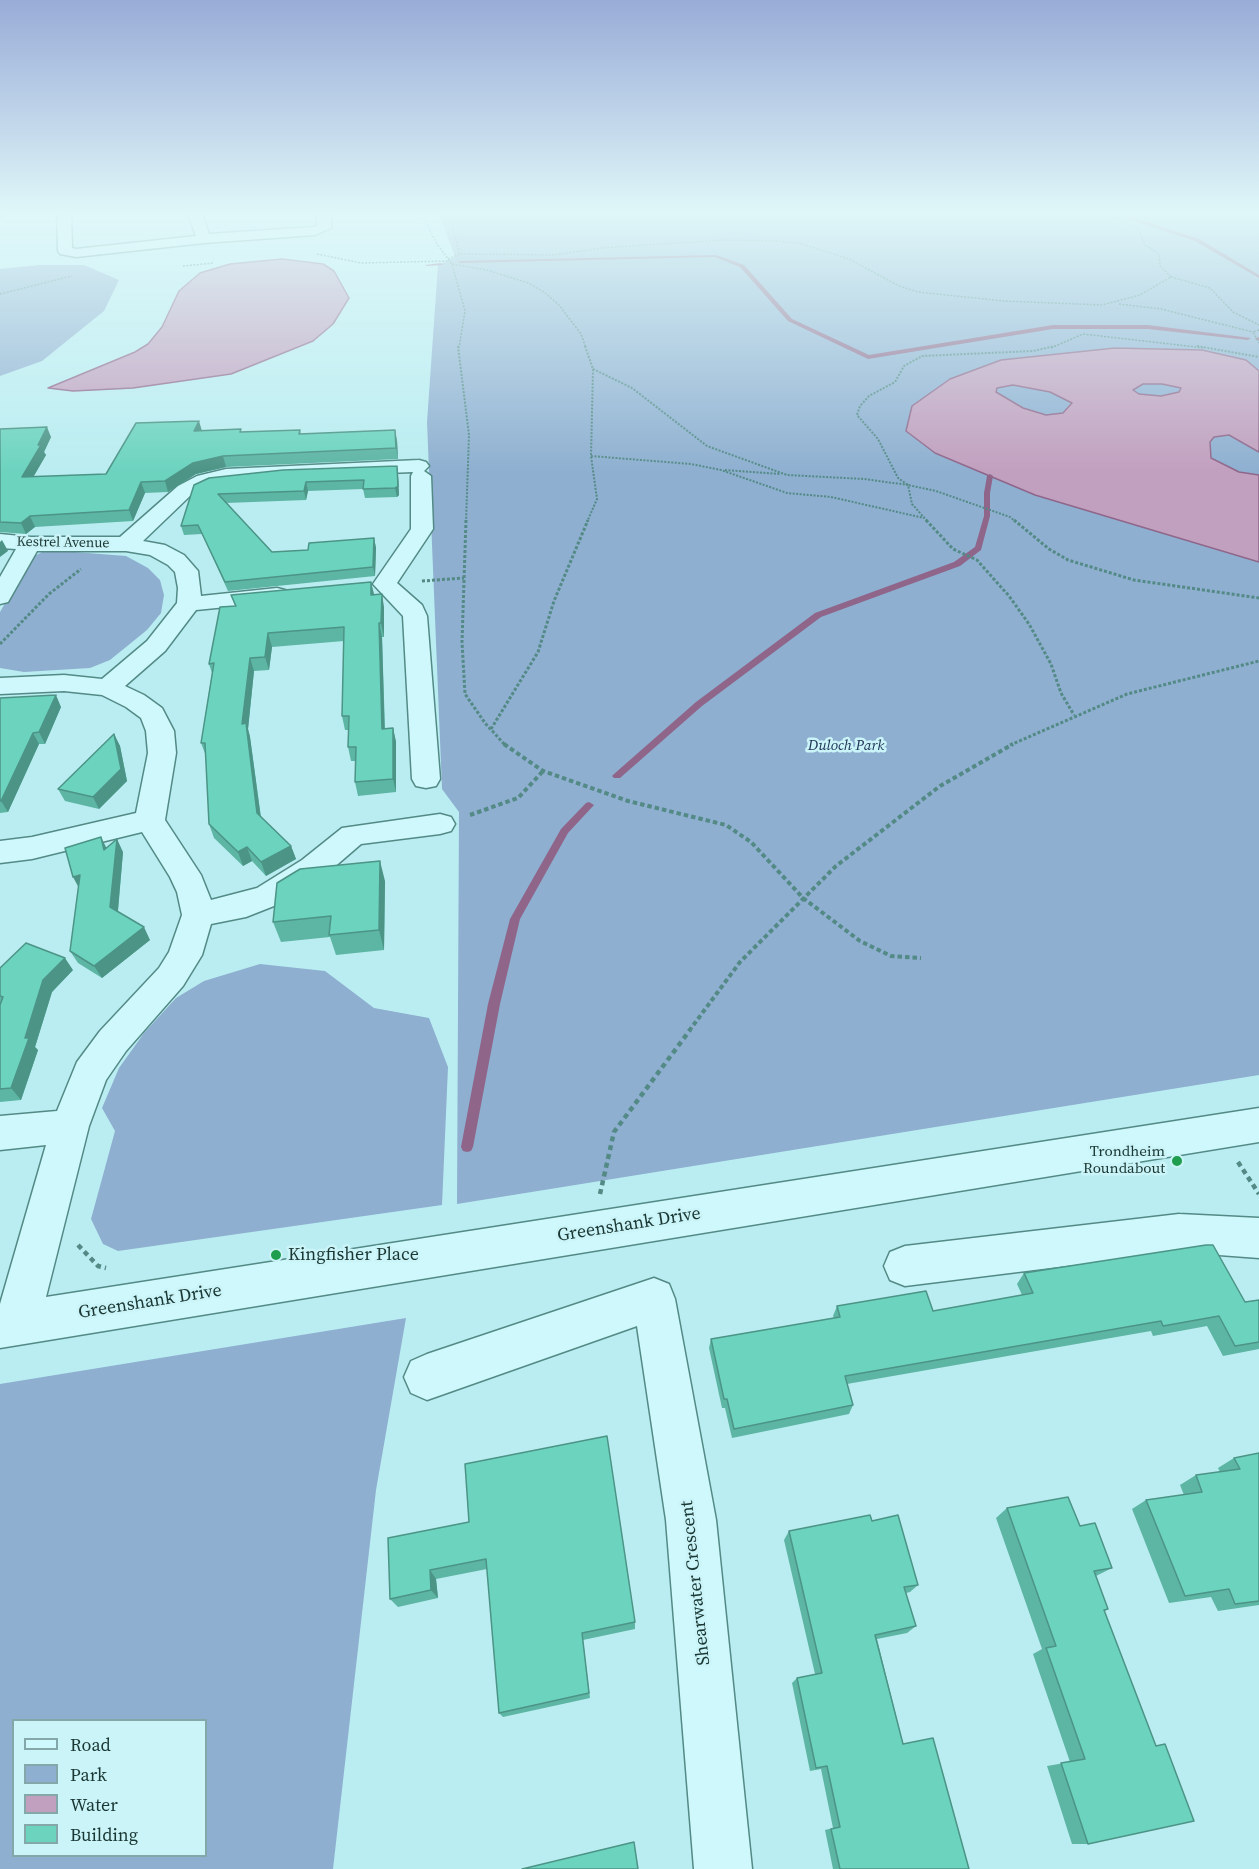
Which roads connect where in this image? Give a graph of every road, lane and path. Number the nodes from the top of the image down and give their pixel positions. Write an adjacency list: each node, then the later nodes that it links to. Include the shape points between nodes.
1 (461, 298): 30 (path, via 465,311 458,343 469,435 462,642 465,693)
2 (551, 298): 12 (path, via 581,334)
3 (976, 298): 6 (path, via 1087,306)
4 (1128, 298): 6 (path)
5 (1218, 298): 7 (path, via 1233,312)
6 (1116, 303): 9 (path, via 1161,309)
7 (1259, 325)
8 (1259, 330): 9 (path)
9 (1253, 332): 10 (path)
10 (1259, 343)
11 (1259, 357): 16 (path, via 1101,334 1073,336 1048,349 1033,351 922,356 904,366 896,382 869,396 857,415 878,439 898,478)
12 (593, 369): 13 (path); 15 (path, via 632,388 708,446)
13 (591, 456): 14 (path, via 662,460); 30 (path, via 597,499 554,601 538,652)
14 (721, 470): 15 (path); 17 (path, via 787,492 831,497)
15 (787, 475): 16 (path)
16 (908, 485): 17 (path, via 912,504); 23 (path, via 995,510 1010,517 1049,549 1100,571 1134,580)
17 (925, 519): 29 (path, via 953,549 977,560 1029,624)
18 (0, 541): 19 (street, Kestrel Avenue)
19 (30, 544): 20 (street, Kestrel Avenue); 22 (street)
20 (117, 544): 24 (street, Kestrel Avenue, via 157,550 176,560 186,571); 25 (path, via 50,594); 32 (street, Kestrel Avenue, via 184,490 196,473 420,471 422,529 374,585 413,610 415,616)
21 (304, 592): 24 (street)
22 (0, 597)
23 (1259, 598)
24 (189, 604): 28 (street, via 156,646)
25 (0, 644)
26 (1259, 661): 29 (path, via 1127,694)
27 (0, 686): 28 (street, via 64,683)
28 (108, 688): 33 (street, via 152,714 160,731 162,753)
29 (1074, 715): 36 (path, via 1010,745 940,786 836,866)
30 (491, 729): 31 (path, via 510,750)
31 (543, 771): 34 (path, via 518,798); 36 (path, via 628,801 726,825 751,842)
32 (426, 779)
33 (150, 820): 35 (street); 37 (street, via 193,892)
34 (440, 824): 37 (street, via 353,835 313,868 268,897)
35 (0, 852)
36 (803, 897): 38 (path, via 860,941 891,956); 44 (path, via 740,962 614,1132)
37 (198, 915): 40 (street, via 185,955 171,977 113,1041 90,1073)
38 (921, 958)
39 (1259, 1125): 47 (street, Greenshank Drive)
40 (70, 1126): 41 (street); 47 (street)
41 (0, 1133)
42 (1236, 1160): 43 (path)
43 (1259, 1194)
44 (598, 1198)
45 (1259, 1238): 46 (street, via 1179,1233)
46 (905, 1266)
47 (9, 1325)
48 (427, 1377): 49 (street, Shearwater Crescent, via 654,1299 691,1520)
49 (723, 1869)

